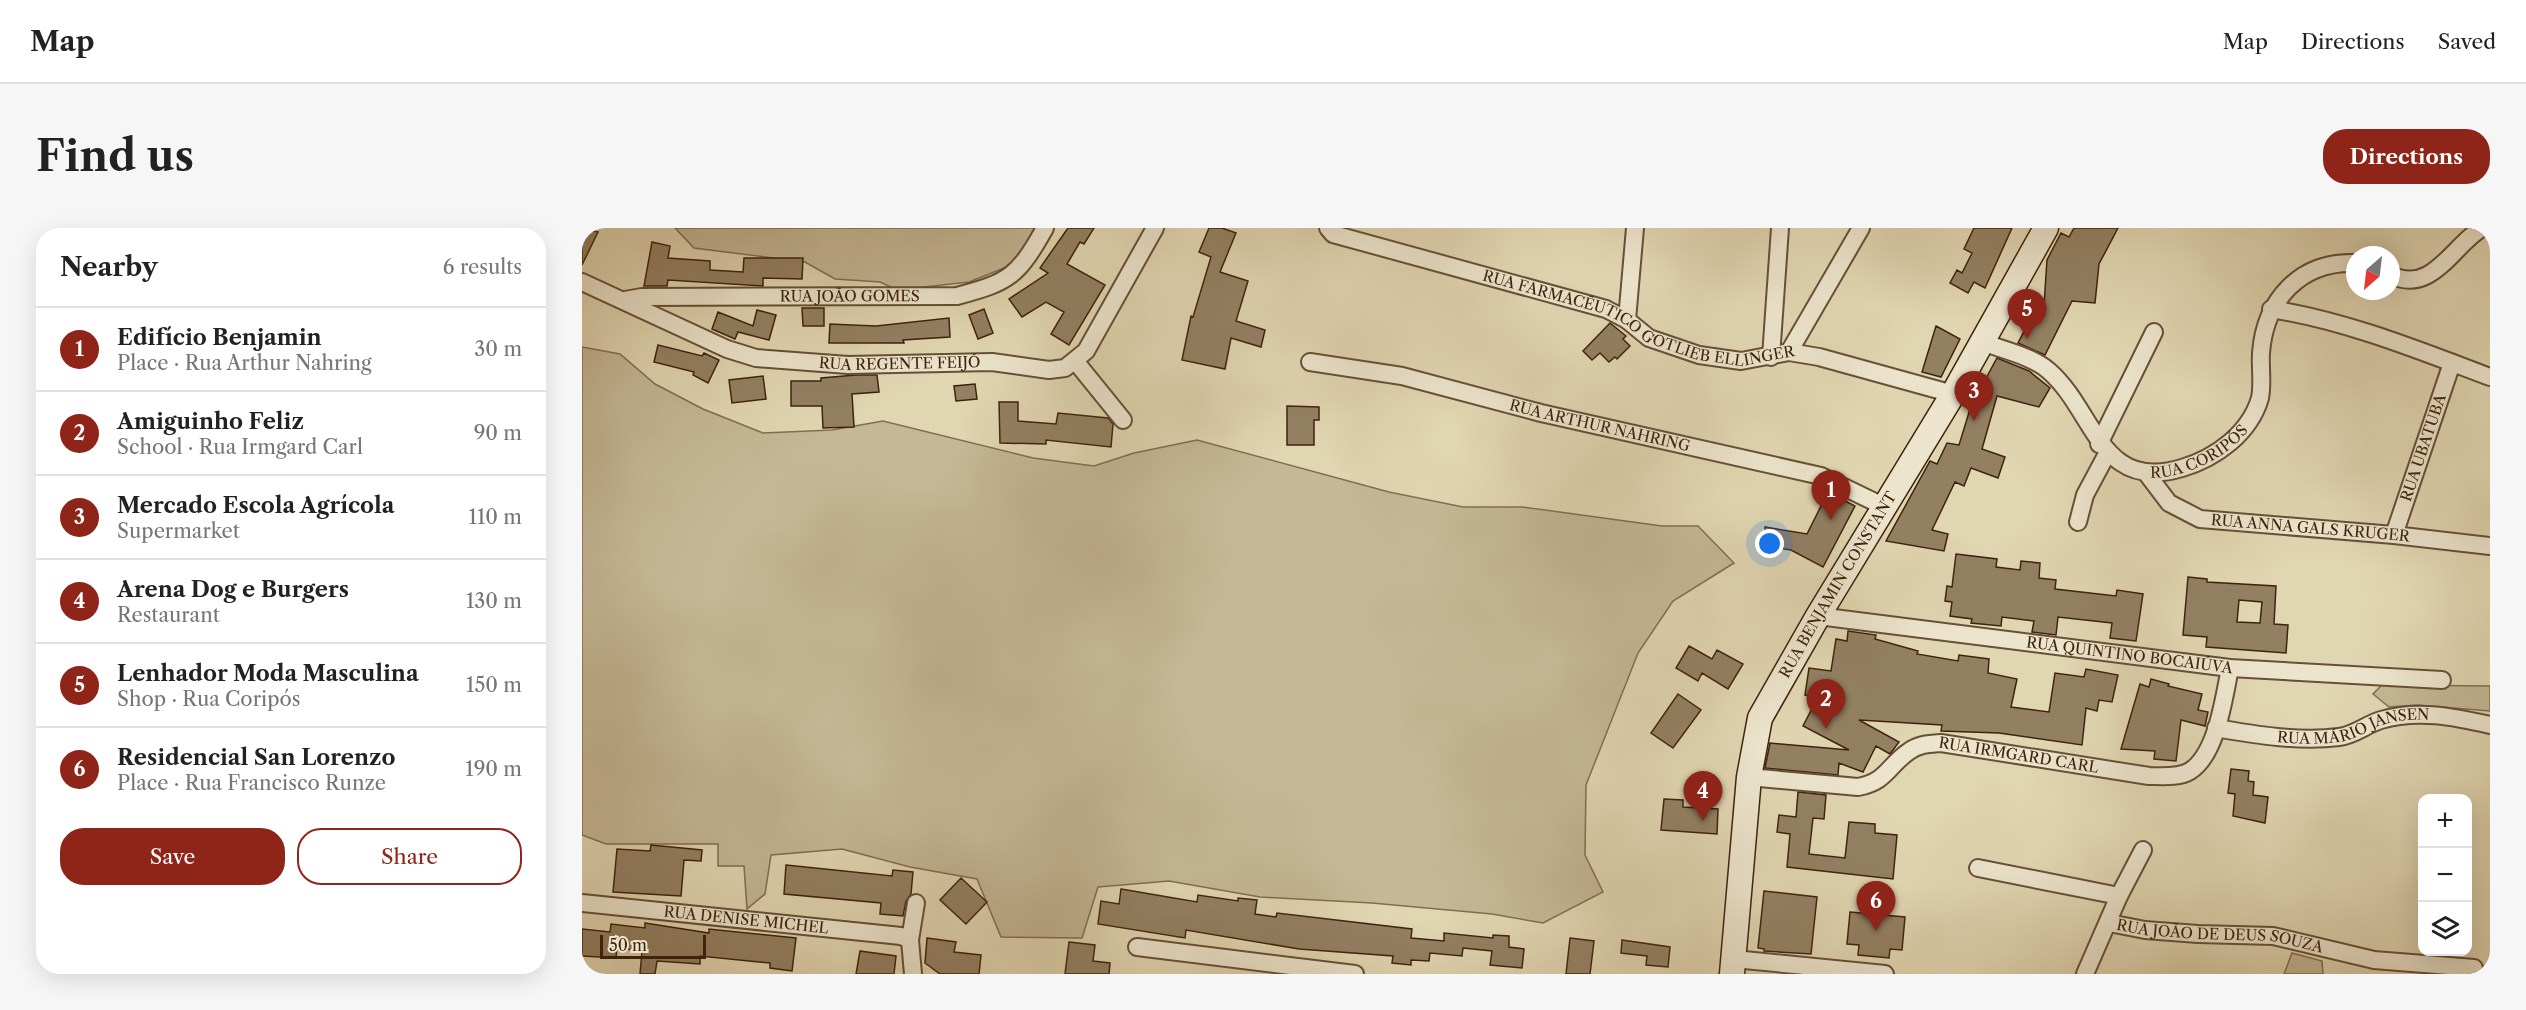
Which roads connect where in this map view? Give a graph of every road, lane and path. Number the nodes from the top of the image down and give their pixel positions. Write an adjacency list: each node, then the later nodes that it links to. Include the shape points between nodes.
1 (1045, 228): 12 (street, RUA JOÃO GOMES, via 1025,263 1004,282 957,296)
2 (1155, 228): 19 (street, via 1086,351)
3 (1328, 228): 14 (street, RUA FARMACÊUTICO GOTLIEB ELLINGER, via 1334,234 1576,299)
4 (1635, 228): 14 (street)
5 (1780, 228): 18 (street)
6 (1861, 228): 17 (street)
7 (2046, 228): 16 (main road, RUA BENJAMIN CONSTANT)
8 (2482, 228): 10 (street, via 2436,271 2408,282)
9 (2346, 264): 13 (street, RUA CORIPÓS, via 2305,276 2286,288)
10 (2400, 279)
11 (582, 282): 12 (street, RUA REGENTE FEIJÓ)
12 (625, 300): 19 (street, RUA REGENTE FEIJÓ, via 727,349 756,358 848,365 992,362 1049,370)
13 (2271, 309): 21 (street, via 2372,333); 26 (street, RUA CORIPÓS, via 2261,354 2260,397 2251,418 2220,452 2182,468)
14 (1627, 320): 18 (street, RUA FARMACÊUTICO GOTLIEB ELLINGER, via 1649,338 1699,355 1741,361)
15 (2154, 333): 25 (street)
16 (1982, 342): 23 (main road, RUA BENJAMIN CONSTANT); 25 (street, RUA CORIPÓS, via 2047,369 2071,397)
17 (1789, 352): 18 (street, RUA FARMACÊUTICO GOTLIEB ELLINGER); 23 (street, RUA FARMACÊUTICO GOTLIEB ELLINGER)
18 (1771, 357)
19 (1076, 362): 24 (street)
20 (1310, 362): 27 (street, RUA ARTHUR NAHRING, via 1402,376 1541,413 1821,476)
21 (2452, 363): 22 (street); 29 (street, RUA UBATUBA)
22 (2490, 377)
23 (1953, 394): 27 (main road, RUA BENJAMIN CONSTANT)
24 (1123, 420)
25 (2104, 448): 26 (street, RUA CORIPÓS); 28 (street)
26 (2147, 474): 29 (street, RUA ANNA GALS KRUGER, via 2169,503 2200,519)
27 (1885, 507): 31 (main road, RUA BENJAMIN CONSTANT)
28 (2078, 522)
29 (2394, 535): 30 (street, RUA ANNA GALS KRUGER)
30 (2490, 546)
31 (1818, 616): 32 (street, RUA QUINTINO BOCAIÚVA); 36 (main road, RUA BENJAMIN CONSTANT, via 1760,718)
32 (2230, 668): 33 (street, RUA QUINTINO BOCAIÚVA); 35 (street, RUA IRMGARD CARL)
33 (2442, 680)
34 (2490, 725): 35 (street, RUA MÁRIO JANSEN, via 2453,717 2409,715 2381,720 2342,737 2278,736)
35 (2216, 728): 36 (street, RUA IRMGARD CARL, via 2207,752 2191,771 2180,775 2149,776 1941,743 1920,745 1908,751 1875,784 1858,788)
36 (1749, 777): 45 (main road, RUA BENJAMIN CONSTANT)
37 (2143, 850): 39 (street)
38 (1978, 868): 39 (street)
39 (2119, 896): 42 (street)
40 (582, 903): 43 (street, RUA DENISE MICHEL, via 890,934)
41 (916, 903): 43 (street)
42 (2109, 923): 46 (street, RUA JOÃO DE DEUS SOUZA, via 2198,934 2273,936 2374,960); 50 (street)
43 (910, 940): 47 (street)
44 (1137, 947): 48 (street)
45 (1733, 966): 49 (street)
46 (2474, 968)
47 (913, 974)
48 (1355, 974)
49 (1885, 974)
50 (2085, 974)

